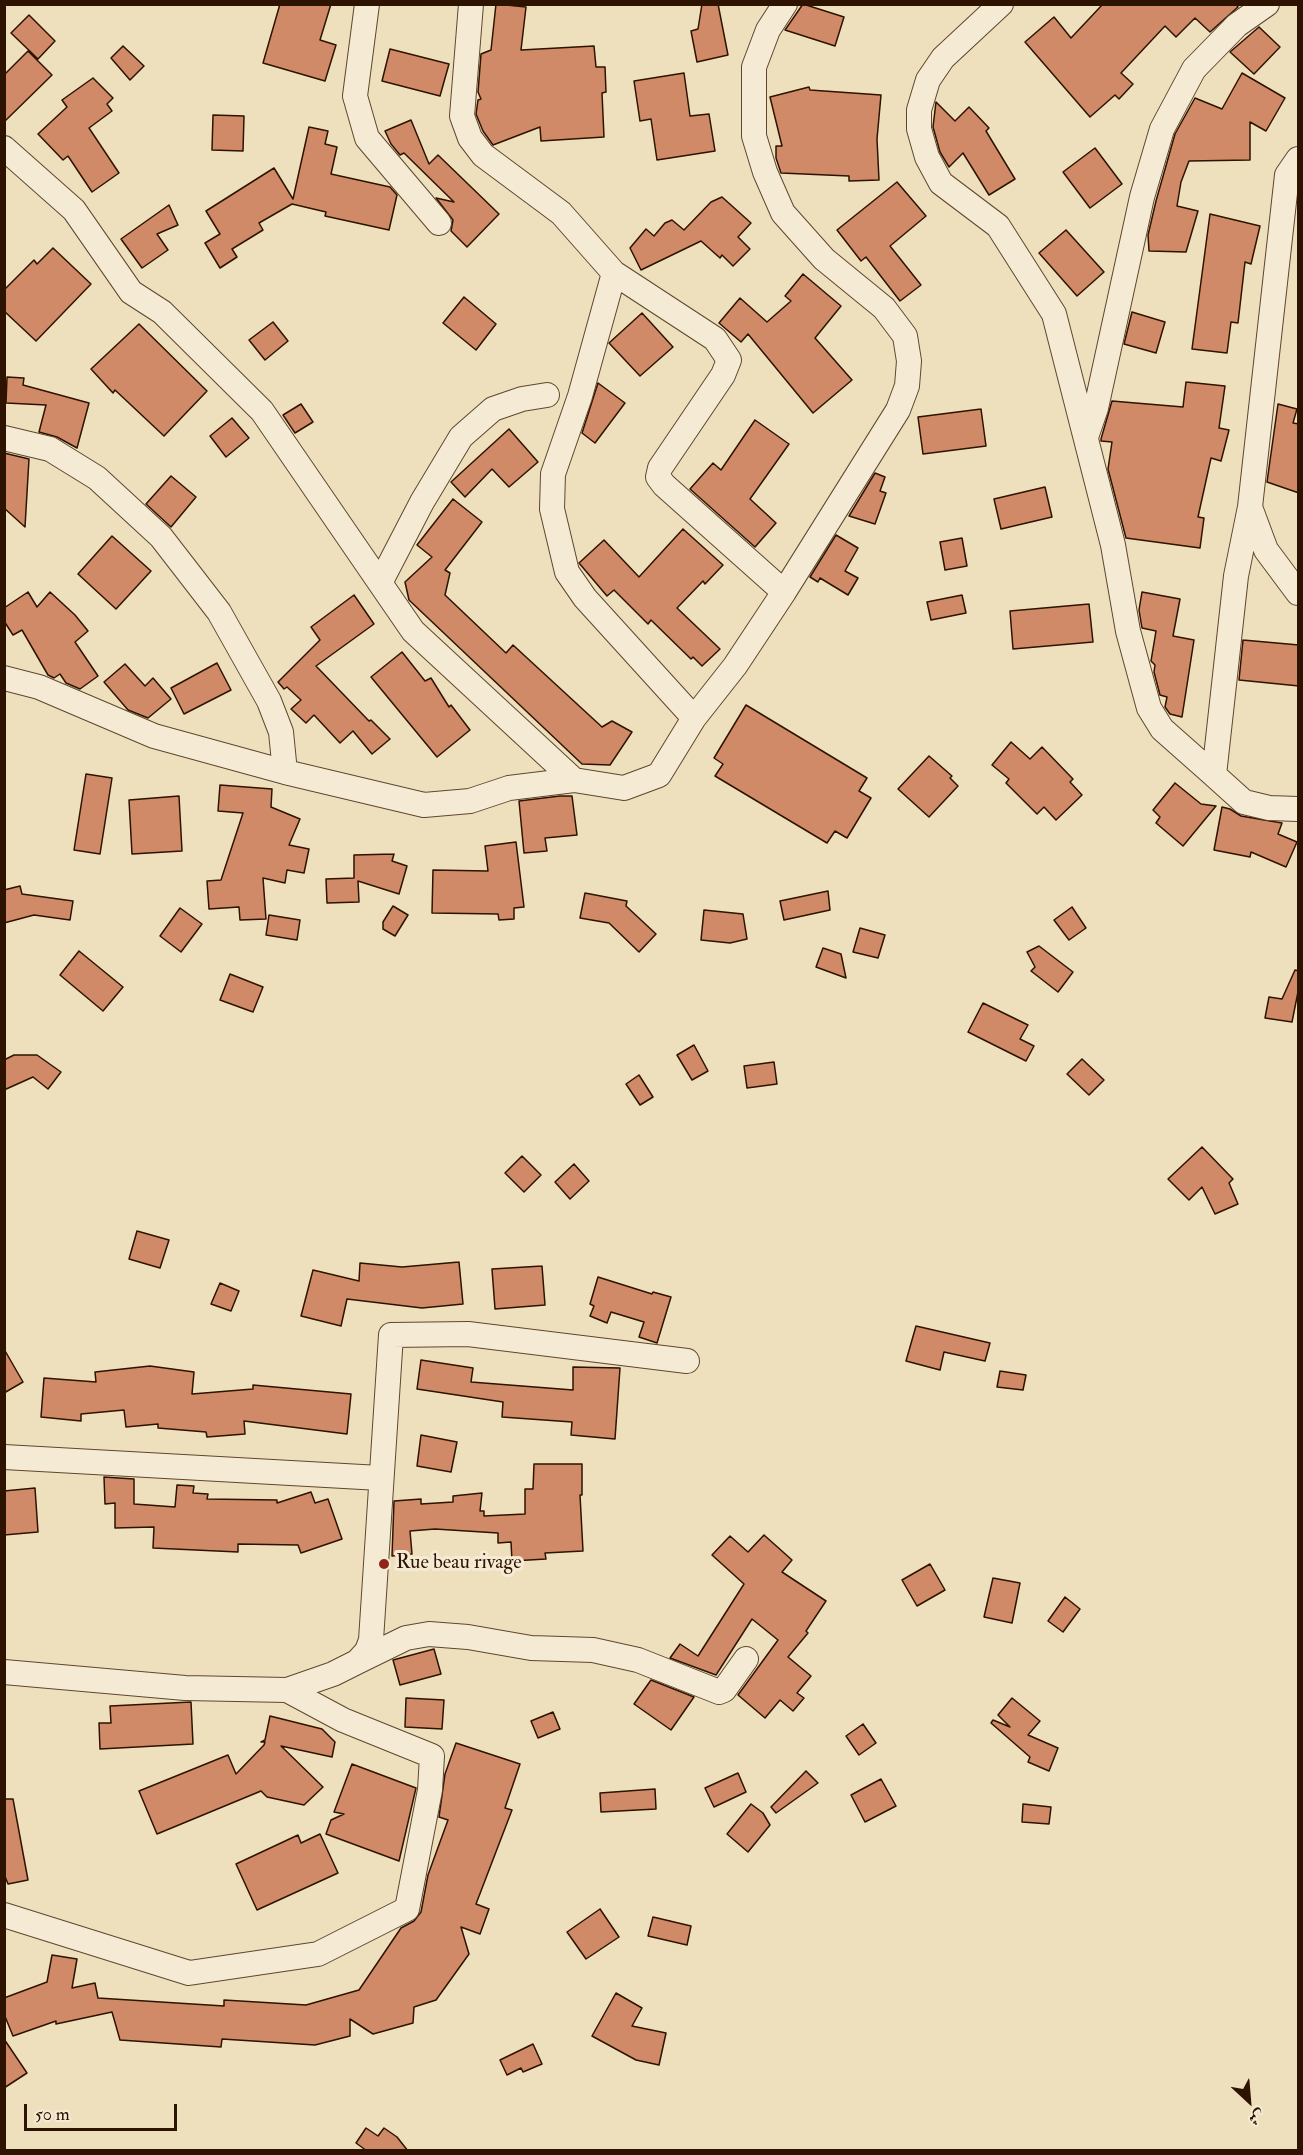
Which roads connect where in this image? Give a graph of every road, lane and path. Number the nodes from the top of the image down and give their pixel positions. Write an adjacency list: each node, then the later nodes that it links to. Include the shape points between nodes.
1 (367, 4): 8 (street, via 355,96 367,138)
2 (471, 4): 9 (street, via 462,116 470,138 483,155 561,213)
3 (785, 4): 15 (street, via 768,30 754,67 753,136 765,172 783,213 824,258 884,308 905,336 909,361 907,386 898,410)
4 (1001, 4): 11 (street, via 943,58 928,80 919,110 919,129 927,157 941,183 998,226 1053,314)
5 (1267, 4): 11 (street, via 1237,25 1194,69 1162,129 1142,197 1096,408)
6 (4, 148): 14 (street, via 74,210 131,292 162,312 262,411)
7 (1299, 159): 13 (street, via 1287,175)
8 (439, 223)
9 (614, 273): 15 (street, via 715,339 729,360 658,477); 18 (street, via 580,396 553,474 552,509 567,572)
10 (547, 395): 14 (street, via 493,409 461,437 422,501)
11 (1086, 436): 20 (street, via 1113,544 1128,631 1149,708 1162,729)
12 (4, 438): 19 (street, via 50,449 97,478 161,537 219,612 269,701 281,732)
13 (1251, 507): 16 (street, via 1266,550); 20 (street, via 1236,576)
14 (380, 583): 21 (street, via 413,631)
15 (784, 592): 18 (street, via 735,666)
16 (1299, 593)
17 (4, 678): 19 (street, via 39,687 154,736)
18 (694, 718): 21 (street, via 659,775 624,788)
19 (285, 772): 21 (street, via 424,805 470,801 509,788)
20 (1214, 775): 22 (street, via 1244,802)
21 (574, 780)
22 (1299, 809)
23 (687, 1361): 25 (street, via 468,1334 391,1335)
24 (4, 1457): 25 (street)
25 (380, 1478): 27 (street, via 371,1640)
26 (746, 1659): 27 (street, via 719,1692 638,1660 593,1650 531,1648 468,1637 429,1634 406,1638)
27 (357, 1662): 29 (street)
28 (4, 1672): 29 (street, via 185,1688)
29 (287, 1690): 30 (street, via 343,1720 432,1756 407,1909 318,1954 189,1974)
30 (4, 1915)

